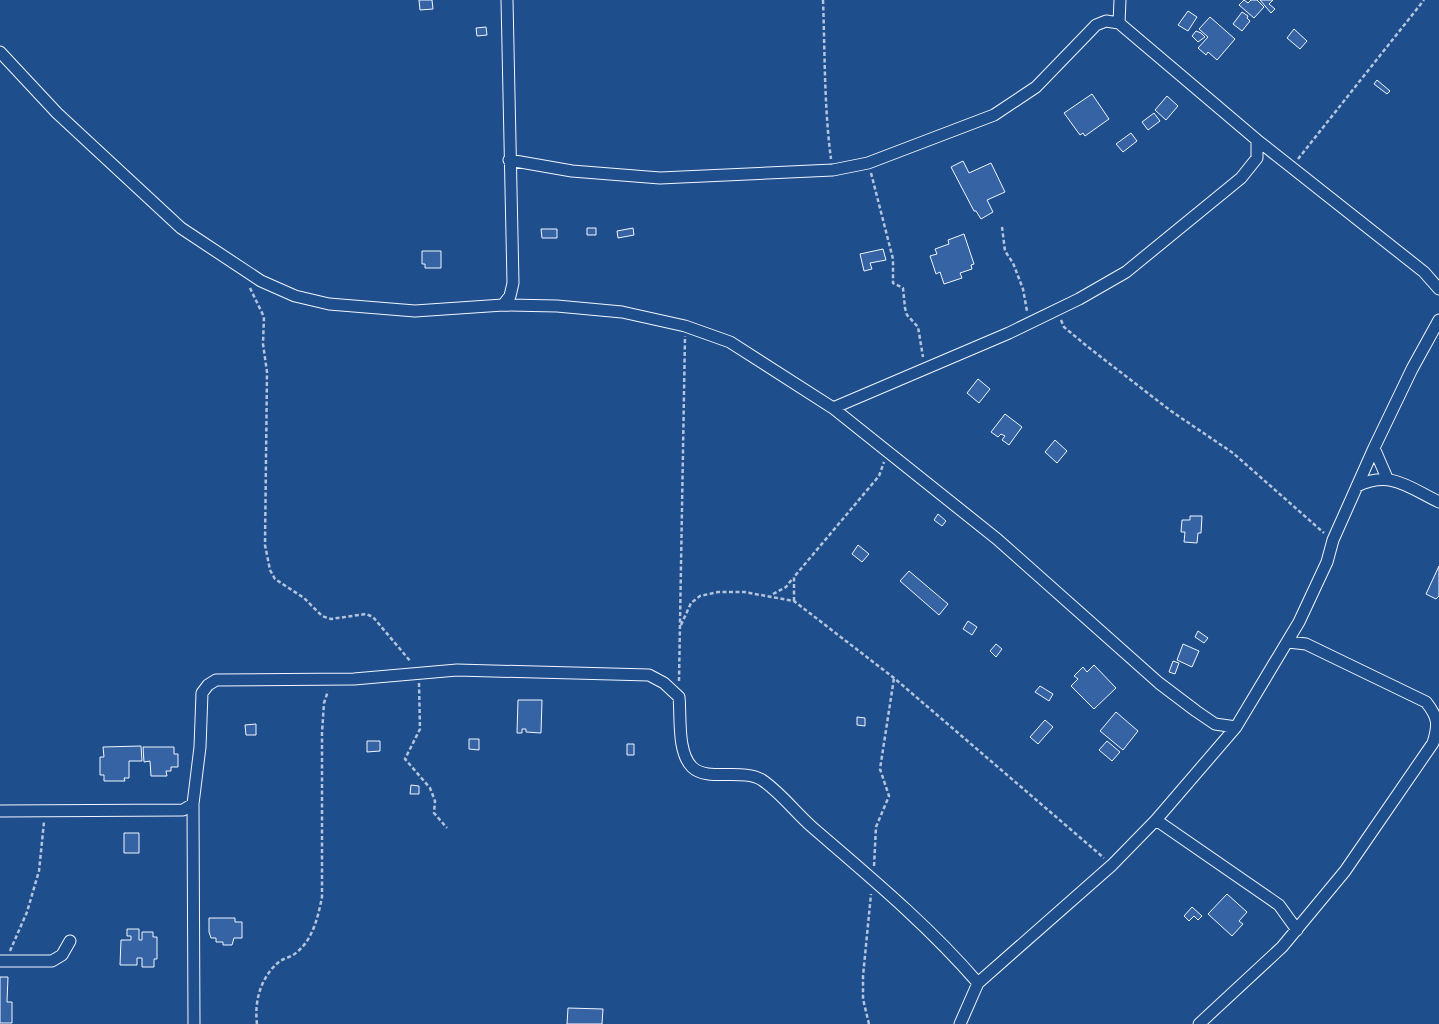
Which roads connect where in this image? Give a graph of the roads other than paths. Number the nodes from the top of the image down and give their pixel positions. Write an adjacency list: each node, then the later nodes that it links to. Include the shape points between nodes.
1 (507, 0): 8 (street)
2 (1120, 0): 3 (street)
3 (1119, 23): 5 (street); 8 (street, via 1106,21 1096,25 1036,87 994,115 868,163 833,170 660,178 572,171)
4 (0, 52): 10 (street, via 57,113 181,228 261,281 295,296 328,304 415,311)
5 (1258, 140): 6 (street); 7 (street)
6 (1279, 156): 7 (street); 9 (street, via 1424,272)
7 (1257, 158): 12 (street, via 1242,178 1126,272 1031,322)
8 (509, 160): 10 (street, via 513,283 510,296)
9 (1439, 289)
10 (502, 305): 12 (street, via 622,312 685,326 730,342)
11 (1439, 320): 13 (street)
12 (833, 408): 20 (street, via 998,539 1159,683)
13 (1374, 448): 14 (street); 15 (street)
14 (1386, 478): 15 (street); 16 (street)
15 (1357, 486): 17 (street, via 1332,540 1327,562)
16 (1439, 502)
17 (1298, 622): 18 (street); 19 (street)
18 (1288, 642): 19 (street); 21 (street)
19 (1306, 644): 26 (street, via 1426,702 1434,712 1438,728 1433,743 1346,871)
20 (1215, 724): 21 (street); 22 (street)
21 (1236, 727): 22 (street)
22 (1221, 747): 25 (street)
23 (193, 804): 24 (street, via 183,810 166,811); 29 (street, via 202,693 216,680 395,676 457,670 649,675 679,697 681,746 687,762 694,769 762,780 950,950); 30 (street)
24 (0, 811)
25 (1156, 820): 26 (street, via 1279,905); 29 (street, via 1112,864)
26 (1297, 930): 32 (street)
27 (70, 941): 28 (street, via 62,955 52,961)
28 (2, 961)
29 (978, 983): 31 (street)
30 (194, 1024)
31 (960, 1024)
32 (1199, 1024)

